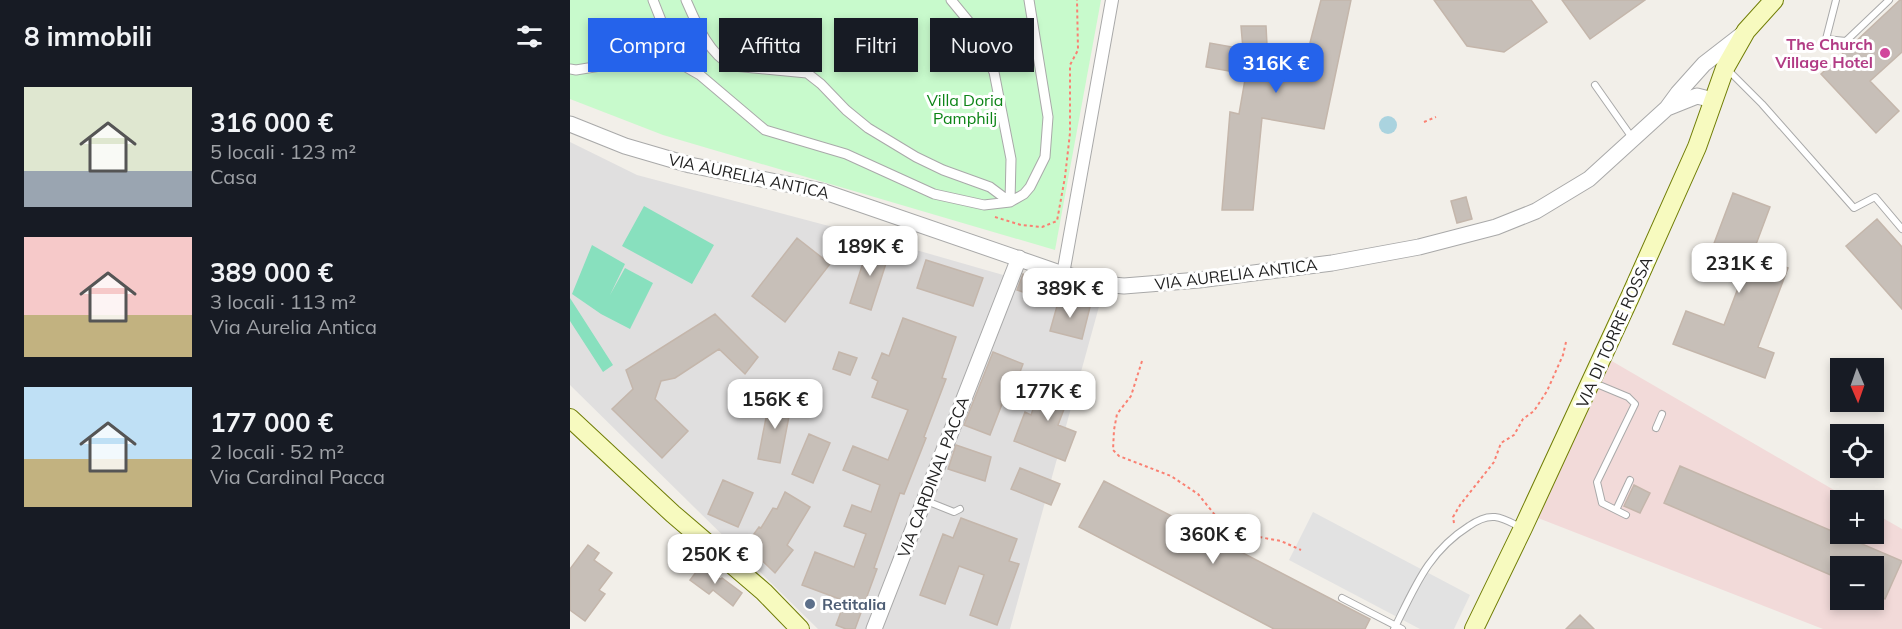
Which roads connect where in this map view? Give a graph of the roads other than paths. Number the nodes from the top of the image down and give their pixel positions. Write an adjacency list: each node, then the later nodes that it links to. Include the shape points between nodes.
1 (653, 0): 9 (street)
2 (686, 0): 20 (street, via 723,62 807,74 868,128 916,157 990,187)
3 (951, 0): 20 (street, via 970,23 994,72 1011,159)
4 (1029, 0): 20 (street, via 1048,117 1045,157 1030,188)
5 (1112, 0): 23 (street)
6 (1774, 0): 10 (main road, VIA AURELIA ANTICA)
7 (1836, 0): 8 (lane, via 1826,39 1846,41)
8 (1889, 0)
9 (660, 18)
10 (1746, 31): 12 (main road, VIA DI TORRE ROSSA); 17 (street, VIA AURELIA ANTICA, via 1704,64)
11 (588, 68): 13 (street)
12 (1725, 68): 16 (main road, VIA DI TORRE ROSSA); 21 (lane, via 1854,208 1875,197)
13 (570, 69)
14 (695, 72): 20 (street, via 765,130 846,154 934,194 991,205)
15 (1595, 85): 19 (lane)
16 (1713, 100): 17 (street, VIA AURELIA ANTICA, via 1697,96); 24 (main road, VIA DI TORRE ROSSA, via 1697,147)
17 (1667, 108): 19 (street, VIA AURELIA ANTICA)
18 (570, 124): 22 (street, VIA AURELIA ANTICA, via 625,146 690,165 822,191)
19 (1633, 140): 23 (street, VIA AURELIA ANTICA, via 1589,179 1546,205 1496,227 1450,240 1332,262 1168,283 1114,285)
20 (1010, 202)
21 (1902, 229)
22 (1019, 258): 23 (street, VIA AURELIA ANTICA); 29 (street, VIA CARDINAL PACCA)
23 (1063, 274)
24 (1592, 382): 31 (lane, via 1628,397 1635,404 1596,482 1602,503); 33 (main road, VIA DI TORRE ROSSA, via 1562,456)
25 (1662, 414): 27 (lane)
26 (570, 418): 36 (main road)
27 (1656, 428)
28 (1630, 480): 31 (lane)
29 (924, 500): 30 (lane, via 954,512); 37 (street, VIA CARDINAL PACCA)
30 (960, 509)
31 (1616, 510): 32 (lane)
32 (1626, 515)
33 (1523, 528): 35 (lane, via 1491,517 1455,535 1439,549 1417,583); 38 (main road, VIA DI TORRE ROSSA)
34 (1342, 598): 35 (lane)
35 (1397, 628)
36 (800, 629)
37 (873, 629)
38 (1474, 629)

